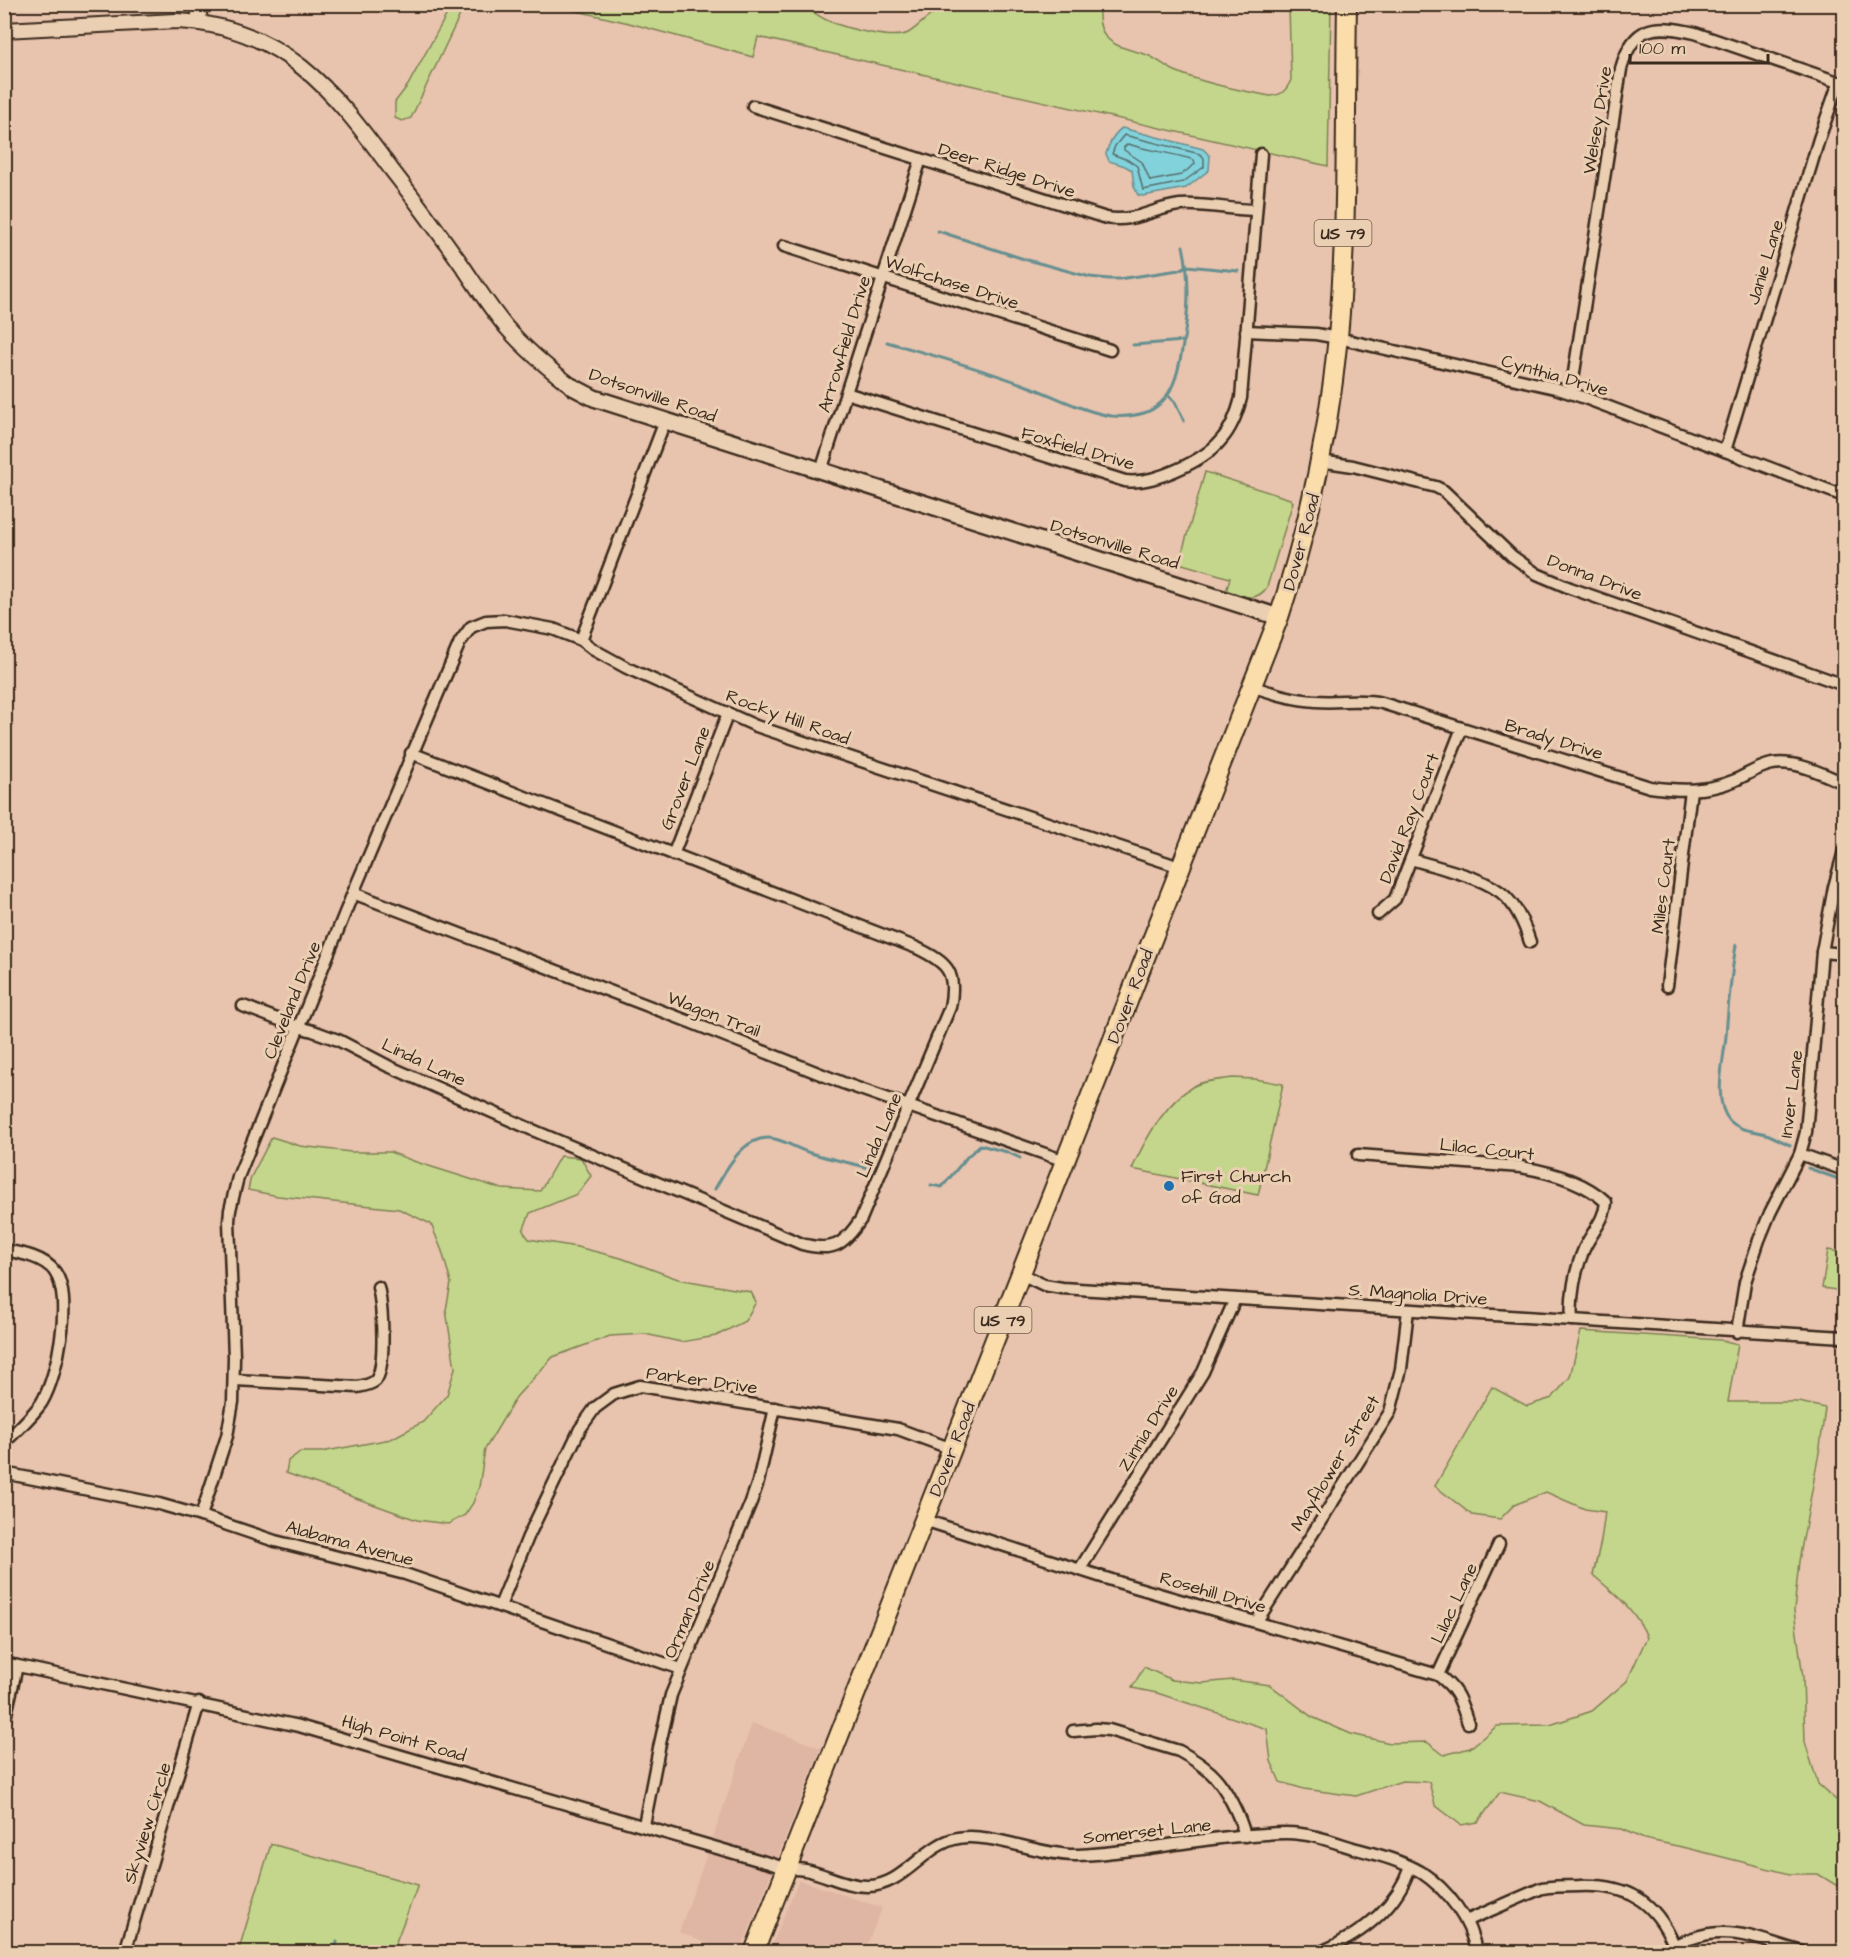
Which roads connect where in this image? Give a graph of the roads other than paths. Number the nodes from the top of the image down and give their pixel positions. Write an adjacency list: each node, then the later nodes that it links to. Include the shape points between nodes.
1 (198, 4): 3 (street)
2 (1347, 4): 13 (main road, Dover Road / US 79)
3 (200, 22): 4 (street, Dotsonville Road); 15 (street, Dotsonville Road, via 224,26 273,47 329,91 373,144 505,326 547,368)
4 (4, 30)
5 (1842, 83): 16 (street, Welsey Drive, via 1681,30 1661,28 1635,39 1621,69); 19 (street, Janie Lane, via 1819,140)
6 (753, 106): 8 (street, Deer Ridge Drive)
7 (1261, 154): 9 (street, Foxfield Drive)
8 (921, 159): 9 (street, Deer Ridge Drive, via 1115,219 1184,205); 11 (street, Arrowfield Drive)
9 (1256, 210): 12 (street, Foxfield Drive)
10 (784, 246): 11 (street, Wolfchase Drive)
11 (882, 277): 14 (street, Wolfchase Drive); 17 (street, Arrowfield Drive)
12 (1246, 331): 13 (street, Cynthia Drive); 17 (street, Foxfield Drive, via 1241,398 1232,426 1206,454 1142,482 1110,477)
13 (1338, 338): 16 (street, Cynthia Drive); 20 (main road, Dover Road / US 79)
14 (1110, 350)
15 (573, 387): 18 (main road, Dotsonville Road, via 594,398)
16 (1571, 392): 19 (street, Cynthia Drive)
17 (846, 393): 21 (street, Arrowfield Drive)
18 (665, 421): 21 (main road, Dotsonville Road); 24 (street)
19 (1725, 451): 22 (street, Cynthia Drive)
20 (1320, 461): 23 (main road, Dover Road / US 79, via 1302,541); 25 (street, Donna Drive, via 1436,487 1537,574)
21 (821, 471): 23 (main road, Dotsonville Road)
22 (1845, 496)
23 (1279, 616): 26 (main road, Dover Road / US 79)
24 (582, 640): 27 (street, Rocky Hill Road, via 627,668); 29 (street, Cleveland Drive, via 553,629 505,620 471,627 460,642)
25 (1845, 685)
26 (1251, 687): 28 (street, Brady Drive, via 1318,702 1370,700); 35 (main road, Dover Road / US 79)
27 (728, 713): 33 (street, Grover Lane); 35 (street, Rocky Hill Road, via 756,726)
28 (1462, 728): 31 (street, Brady Drive, via 1650,787); 34 (street, David Ray Court)
29 (411, 753): 33 (street, Linda Lane); 36 (street, Cleveland Drive)
30 (1845, 783): 31 (street, Brady Drive, via 1799,766 1773,764 1716,786)
31 (1691, 790): 41 (street, Miles Court)
32 (1845, 851): 39 (street, Inver Lane)
33 (673, 855): 44 (street, Linda Lane, via 917,948 942,963 952,979 951,1001)
34 (1411, 859): 37 (street, David Ray Court, via 1395,899); 38 (street, via 1481,881 1499,891 1516,910)
35 (1180, 867): 47 (main road, Dover Road / US 79)
36 (353, 893): 43 (street, Cleveland Drive); 44 (street, Wagon Trail)
37 (1378, 914)
38 (1530, 942)
39 (1822, 952): 40 (street); 45 (street, Inver Lane, via 1808,1116)
40 (1845, 954)
41 (1667, 986)
42 (243, 1006): 43 (street, Linda Lane)
43 (298, 1028): 44 (street, Linda Lane, via 338,1040 567,1144 819,1248 840,1244 854,1230); 57 (street, Cleveland Drive, via 238,1177 230,1210)
44 (910, 1106): 47 (street, Wagon Trail)
45 (1800, 1154): 48 (street); 55 (street, Inver Lane, via 1759,1240 1745,1282)
46 (1358, 1155): 54 (street, Lilac Court, via 1529,1168 1596,1192 1606,1202 1603,1218 1583,1251 1571,1306)
47 (1065, 1161): 50 (main road, Dover Road / US 79)
48 (1845, 1170)
49 (4, 1250): 59 (street, via 38,1259 53,1269 63,1304 54,1374 40,1404)
50 (1021, 1274): 52 (street, S. Magnolia Drive, via 1062,1288); 60 (main road, Dover Road / US 79)
51 (378, 1287): 57 (street, via 381,1360 374,1382 357,1387)
52 (1235, 1299): 53 (street, S. Magnolia Drive); 65 (street, Zinnia Drive, via 1203,1372)
53 (1408, 1310): 54 (street, S. Magnolia Drive); 67 (street, Mayflower Street, via 1401,1369 1390,1412)
54 (1572, 1320): 55 (street, S. Magnolia Drive)
55 (1737, 1332): 56 (street, S. Magnolia Drive)
56 (1845, 1337)
57 (235, 1380): 62 (street, Cleveland Drive, via 227,1436)
58 (775, 1408): 60 (street, Parker Drive, via 898,1429); 66 (street, Parker Drive, via 640,1386 614,1394 595,1408 580,1429); 70 (street, Orman Drive, via 751,1502)
59 (4, 1443)
60 (952, 1449): 63 (main road, Dover Road / US 79)
61 (4, 1473): 62 (street, Alabama Avenue, via 129,1497)
62 (201, 1516): 66 (street, Alabama Avenue, via 275,1541 405,1574)
63 (924, 1520): 65 (street, Rosehill Drive); 79 (main road, Dover Road / US 79)
64 (1499, 1544): 71 (street, Lilac Lane)
65 (1080, 1569): 67 (street, Rosehill Drive)
66 (500, 1606): 70 (street, Alabama Avenue)
67 (1257, 1621): 71 (street, Rosehill Drive)
68 (4, 1663): 69 (street, High Point Road)
69 (17, 1666): 72 (street, High Point Road); 74 (street)
70 (681, 1669): 76 (street, Orman Drive, via 671,1695)
71 (1438, 1675): 73 (street, via 1452,1685)
72 (199, 1703): 76 (street, High Point Road, via 348,1738); 82 (street, Skyview Circle)
73 (1468, 1723)
74 (4, 1724)
75 (1073, 1731): 77 (street, via 1109,1730 1189,1757 1213,1774 1238,1815)
76 (644, 1825): 79 (street, High Point Road)
77 (1245, 1836): 78 (street, Somerset Lane, via 1308,1834); 79 (street, Somerset Lane, via 1072,1855 974,1837 955,1838 892,1878 869,1886)
78 (1410, 1867): 80 (street, Somerset Lane, via 1435,1883); 84 (street, via 1398,1893 1381,1913 1349,1938)
79 (788, 1869): 83 (main road, Dover Road / US 79)
80 (1466, 1922): 81 (street, via 1542,1888 1603,1886 1630,1893 1649,1906 1668,1930); 85 (street, Somerset Lane)
81 (1674, 1945): 86 (street); 87 (street, via 1720,1932)
82 (125, 1953)
83 (754, 1953)
84 (1321, 1953)
85 (1476, 1953)
86 (1664, 1953)
87 (1802, 1953)

